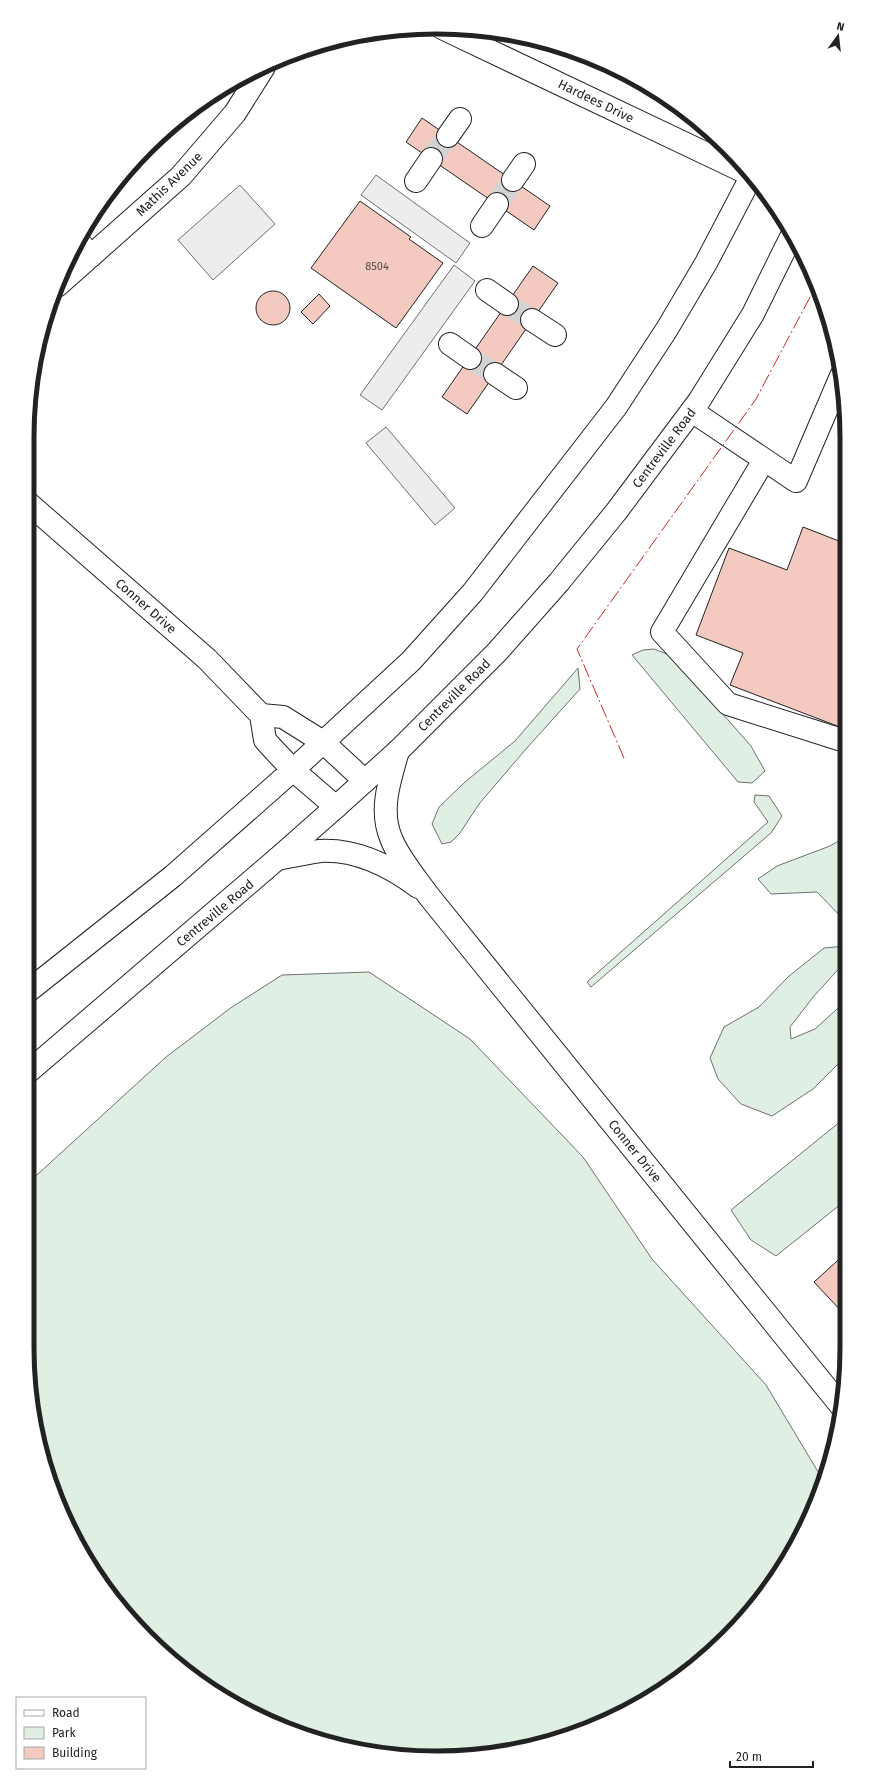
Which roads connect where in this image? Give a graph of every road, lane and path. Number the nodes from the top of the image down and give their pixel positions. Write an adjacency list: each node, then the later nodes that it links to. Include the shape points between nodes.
1 (456, 35): 4 (main road, Hardees Drive)
2 (258, 77): 10 (main road, Mathis Avenue, via 235,113 190,166 148,206)
3 (431, 159): 5 (main road)
4 (738, 169)
5 (416, 181)
6 (749, 182): 26 (main road, via 706,264 667,329 616,407 570,468 468,598 410,661)
7 (497, 204): 8 (main road)
8 (482, 226)
9 (789, 242): 21 (main road, Centreville Road, via 752,314)
10 (85, 249): 11 (main road, Mathis Avenue)
11 (74, 264)
12 (487, 290): 13 (main road)
13 (507, 304)
14 (532, 320): 15 (main road)
15 (555, 335)
16 (450, 344): 17 (main road)
17 (470, 358)
18 (495, 374): 20 (main road)
19 (837, 385): 22 (main road, via 796,481)
20 (516, 388)
21 (692, 411): 22 (main road); 27 (main road, Centreville Road, via 616,512 559,582 497,652)
22 (764, 460): 25 (main road, via 662,632 728,704)
23 (34, 510): 24 (main road, Conner Drive, via 207,659)
24 (261, 714): 26 (main road, via 283,717); 28 (main road, via 265,740)
25 (840, 739)
26 (323, 742): 28 (main road); 29 (main road)
27 (398, 751): 29 (main road, Centreville Road); 32 (main road, Conner Drive, via 386,798 387,826 394,845)
28 (293, 770): 30 (main road); 33 (main road, via 173,876)
29 (364, 781): 30 (main road, Centreville Road)
30 (336, 807): 31 (main road, Centreville Road)
31 (277, 859): 32 (main road, Conner Drive, via 321,851 350,854 383,865); 34 (main road, Centreville Road)
32 (428, 895): 35 (main road, Conner Drive)
33 (34, 986)
34 (34, 1067)
35 (837, 1400)

